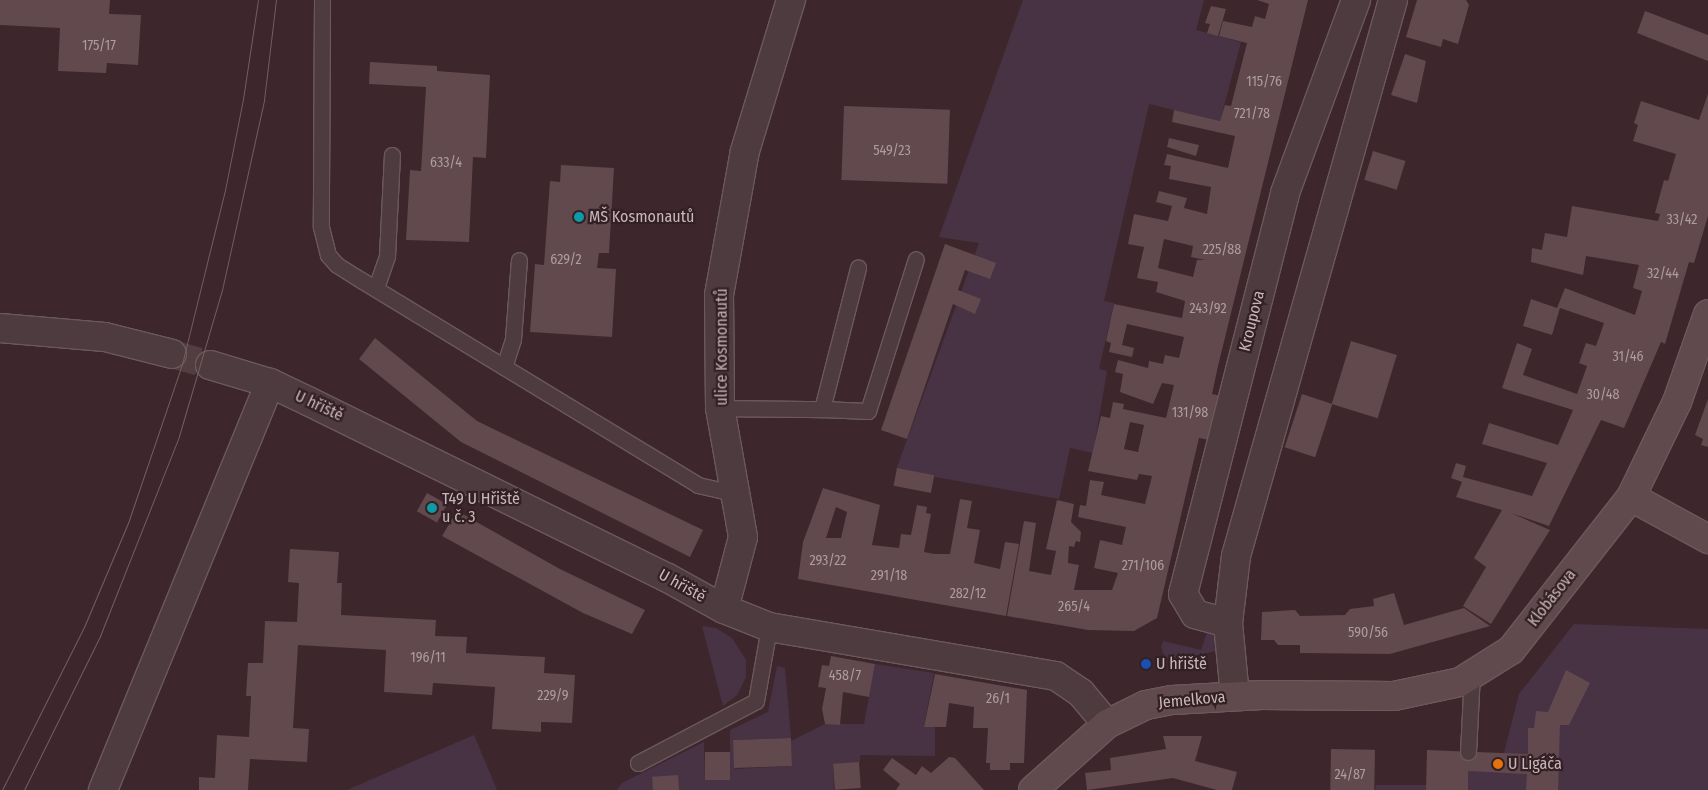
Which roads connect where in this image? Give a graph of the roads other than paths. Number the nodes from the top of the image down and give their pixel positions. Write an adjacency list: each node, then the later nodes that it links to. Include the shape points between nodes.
1 (322, 0): 9 (lane, via 323,243 337,265)
2 (791, 0): 16 (street, ulice Kosmonautů, via 745,151 719,295)
3 (1356, 0): 22 (street, Kroupova, via 1285,193 1183,594 1195,614)
4 (1393, 0): 22 (street, via 1236,556)
5 (392, 155): 9 (lane, via 387,256)
6 (916, 259): 17 (lane, via 868,411)
7 (519, 260): 14 (lane, via 513,339)
8 (858, 268): 17 (lane)
9 (376, 288): 14 (lane)
10 (1708, 314): 19 (street, Klobásova, via 1677,402)
11 (0, 328): 12 (street, via 105,337)
12 (172, 354)
13 (210, 365): 15 (street, U hřiště)
14 (504, 367): 18 (lane, via 698,485)
15 (270, 383): 21 (street, U hřiště, via 452,470); 30 (street)
16 (720, 408): 17 (lane); 18 (street, ulice Kosmonautů)
17 (822, 408)
18 (736, 494): 21 (street, ulice Kosmonautů, via 743,537)
19 (1630, 497): 20 (street); 24 (street, Klobásova, via 1511,650)
20 (1708, 539)
21 (724, 609): 23 (street, U hřiště)
22 (1228, 623): 26 (street)
23 (769, 627): 27 (street, U hřiště, via 1056,676 1081,693); 29 (lane, via 756,701)
24 (1472, 674): 25 (street, Klobásova, via 1460,682 1394,696); 28 (lane)
25 (1262, 695): 26 (street, Jemelkova)
26 (1235, 696): 27 (street, Jemelkova, via 1146,705)
27 (1108, 724): 31 (street, Jemelkova)
28 (1468, 752)
29 (638, 763)
30 (103, 790)
31 (1033, 790)

